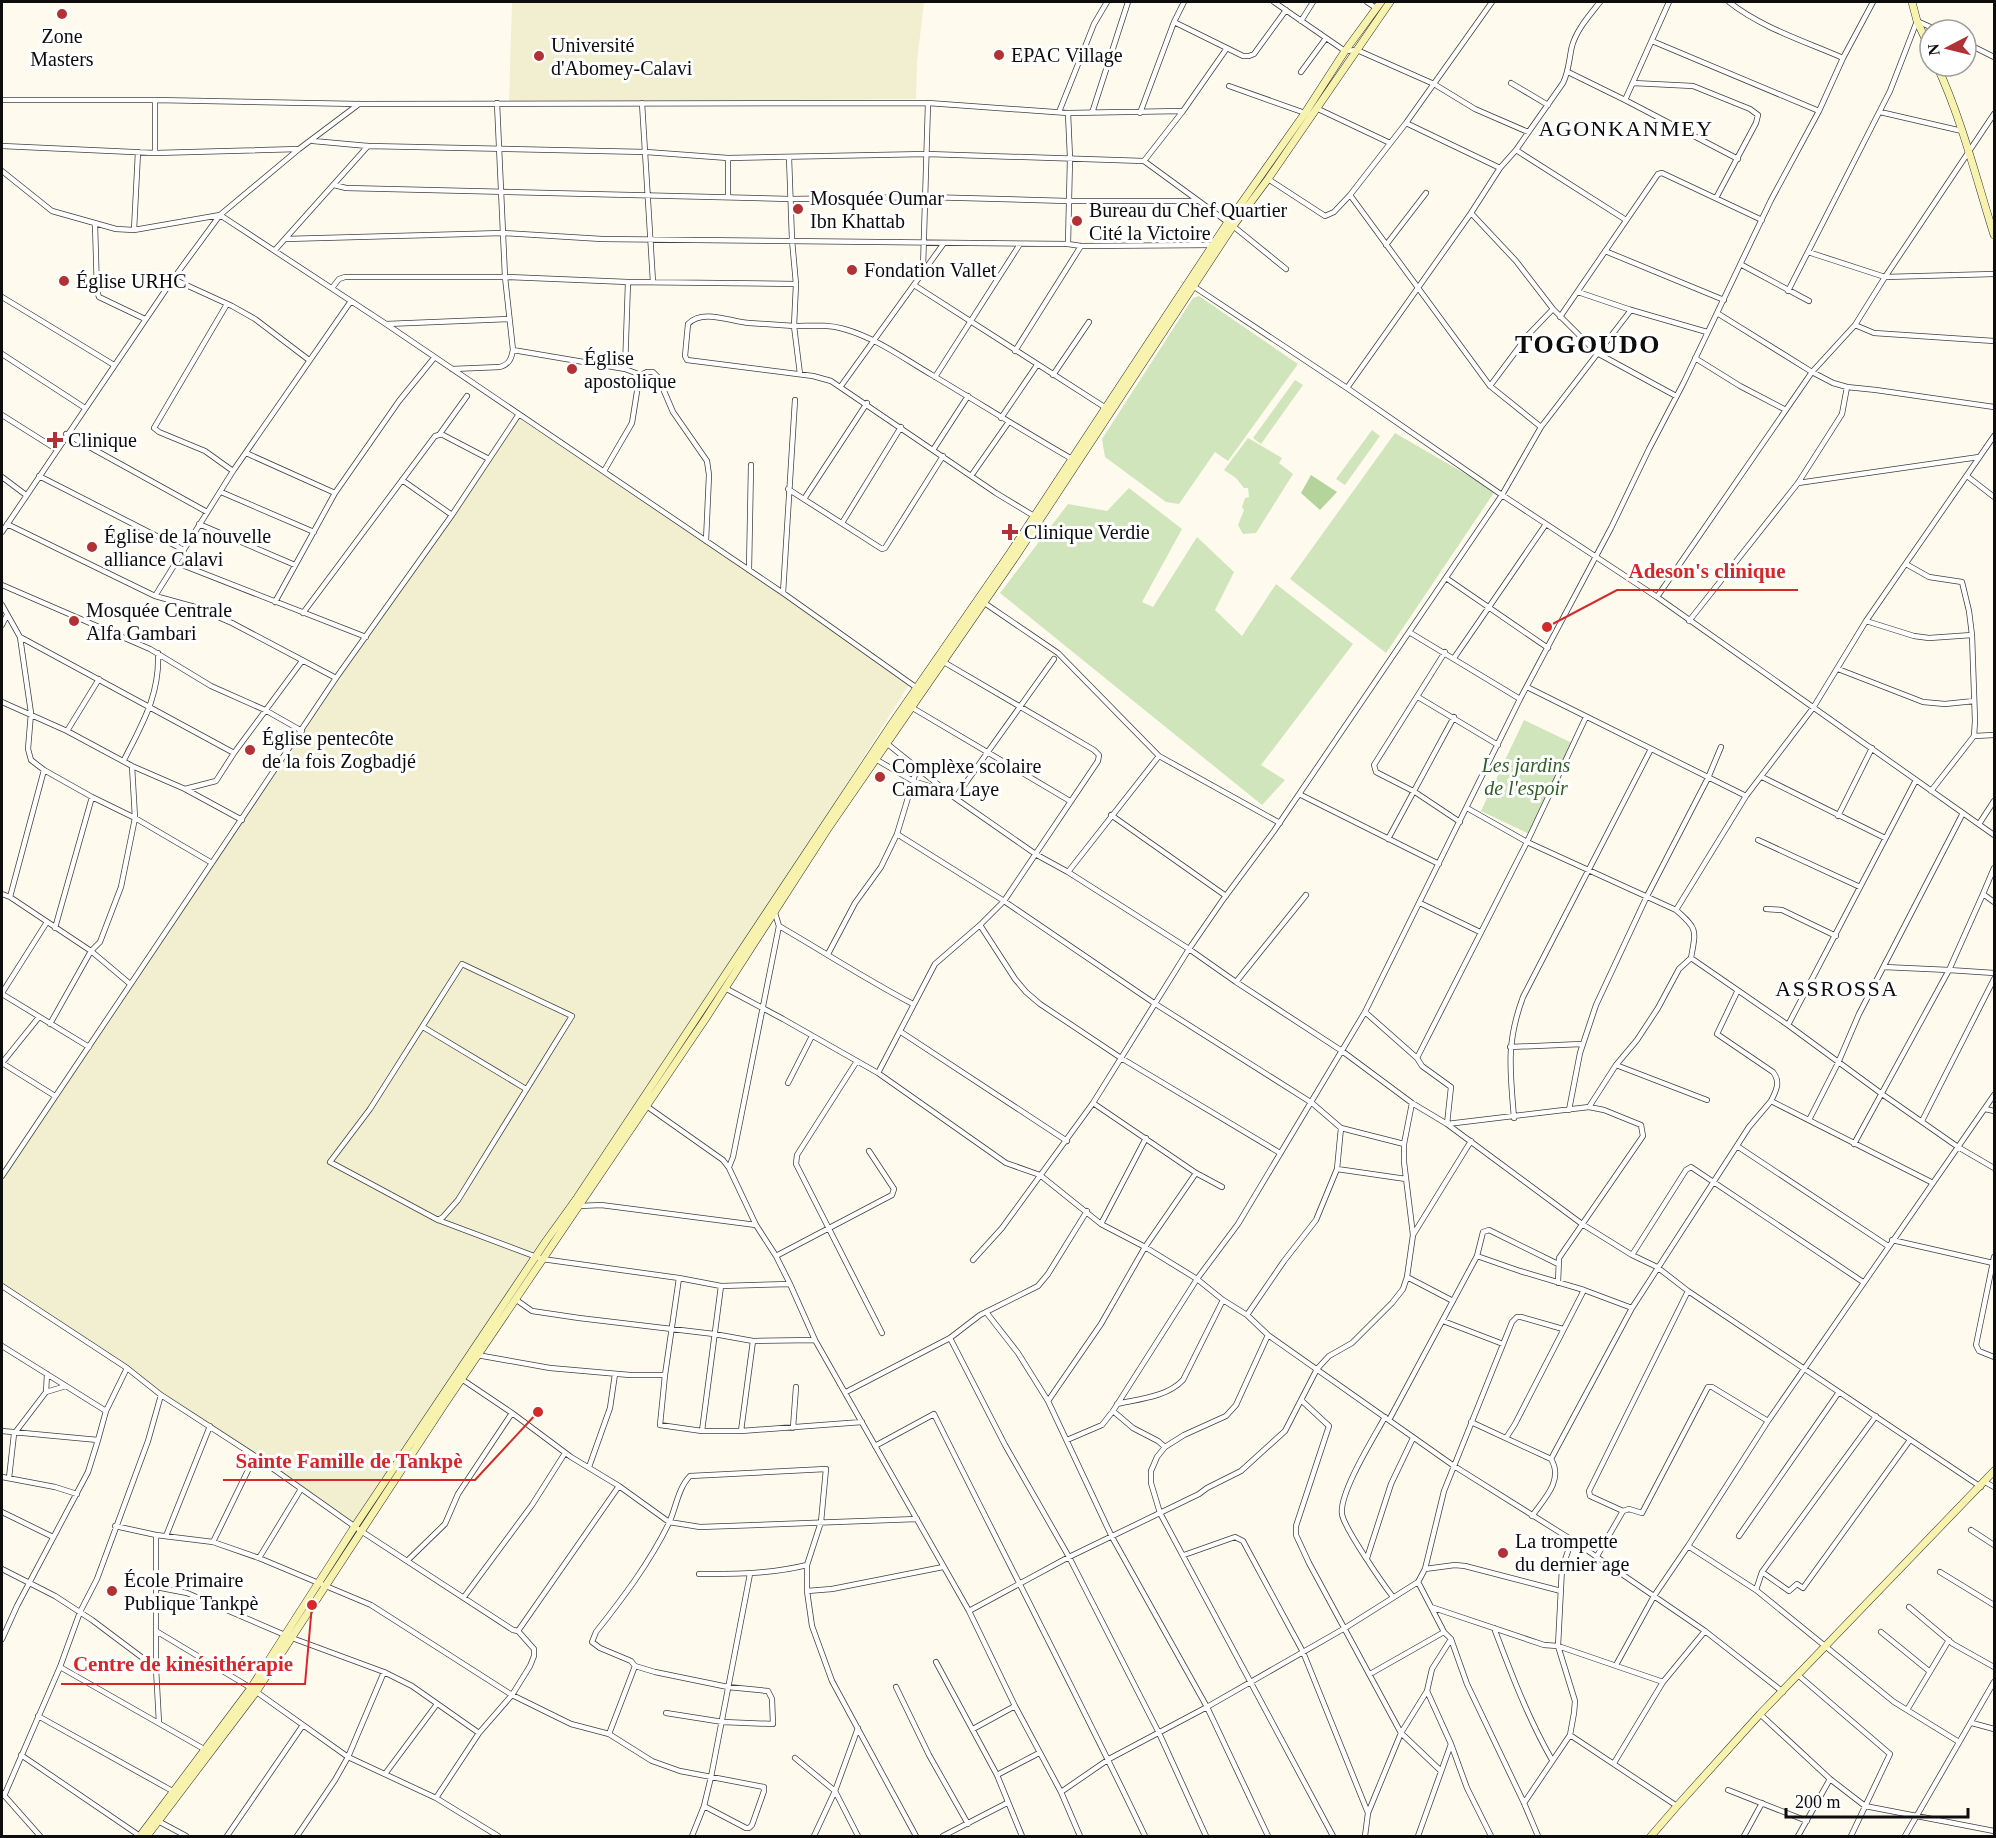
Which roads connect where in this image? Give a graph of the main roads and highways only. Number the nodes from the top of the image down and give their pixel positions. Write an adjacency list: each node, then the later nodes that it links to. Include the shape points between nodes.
1 (1390, 2): 6 (main road, via 1268,179)
2 (1912, 2): 4 (main road)
3 (1379, 5): 6 (main road)
4 (1918, 23)
5 (1942, 78): 7 (main road, via 1964,132)
6 (1230, 224): 8 (main road); 8 (main road)
7 (1995, 234)
8 (1191, 284): 9 (main road); 9 (main road)
9 (1090, 437): 10 (main road); 10 (main road)
10 (981, 601): 11 (main road); 11 (main road)
11 (919, 690): 12 (main road); 12 (main road)
12 (885, 743): 13 (main road); 13 (main road, via 877,760)
13 (772, 908): 14 (main road, via 753,946 721,986)
14 (475, 1354): 16 (main road, via 461,1381); 16 (main road, via 457,1374 355,1526)
15 (1995, 1471): 20 (main road, via 1760,1714)
16 (321, 1585): 17 (main road)
17 (253, 1690): 18 (main road); 18 (main road, via 204,1749)
18 (175, 1793): 19 (main road); 19 (main road, via 158,1821)
19 (142, 1836)
20 (1652, 1836)

